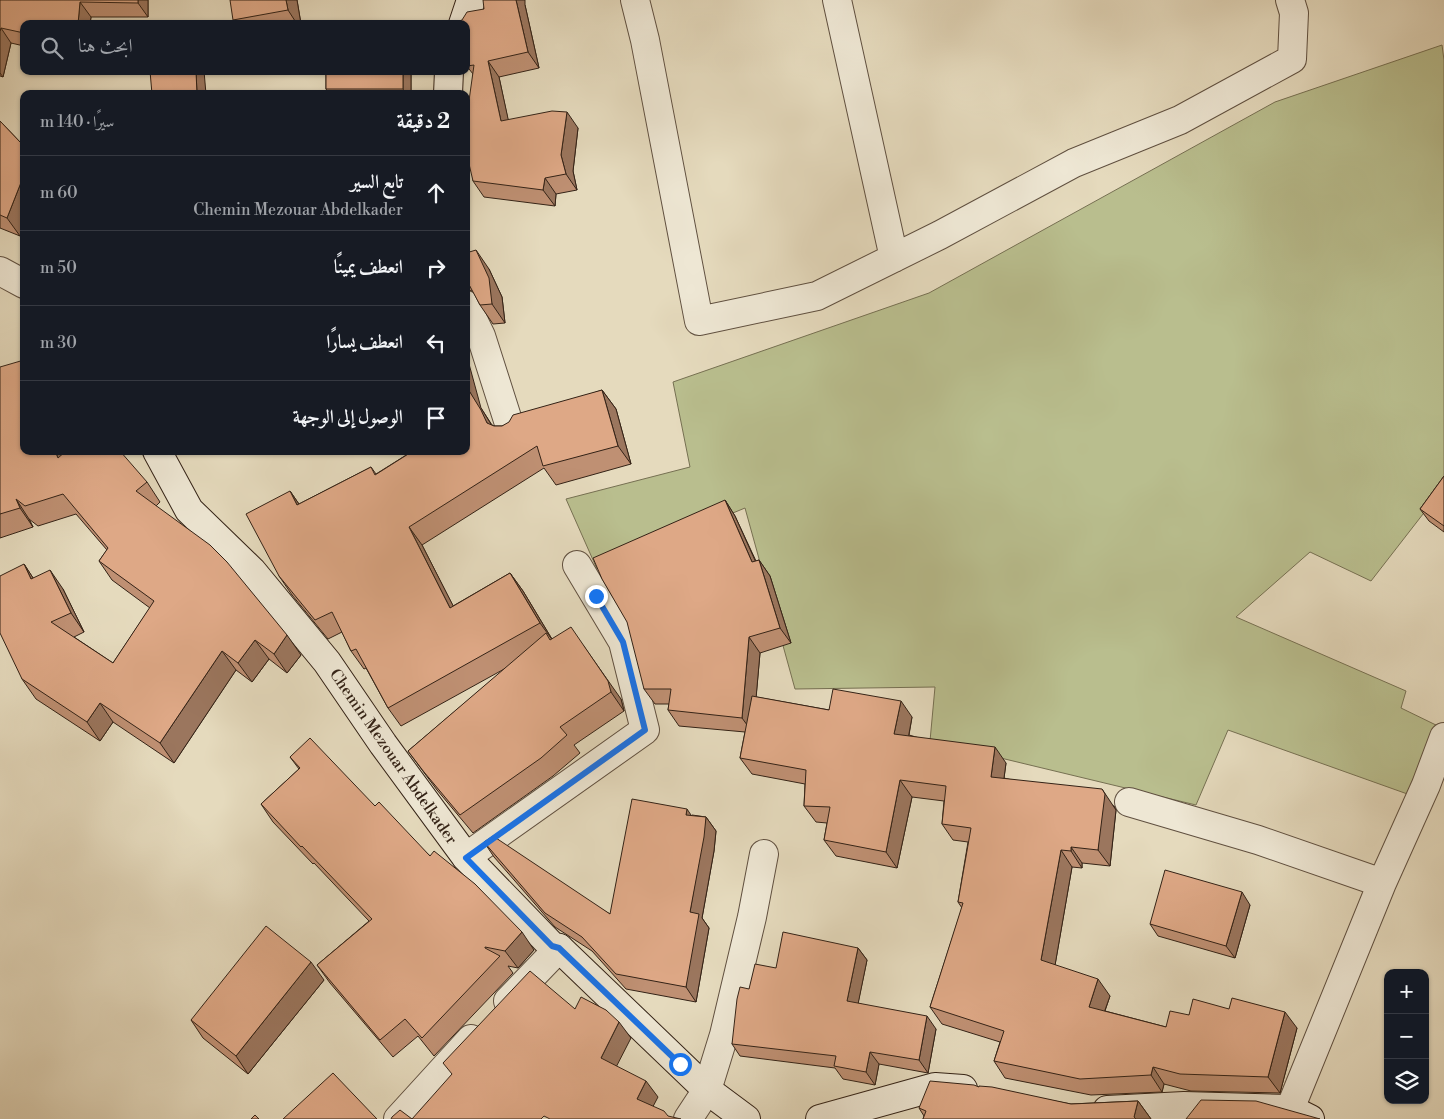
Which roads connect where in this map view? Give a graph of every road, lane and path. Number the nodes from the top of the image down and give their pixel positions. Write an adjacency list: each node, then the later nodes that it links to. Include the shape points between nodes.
1 (471, 0): 5 (street)
2 (635, 0): 8 (street, via 699,321 817,296)
3 (837, 0): 8 (street)
4 (1290, 0): 8 (street, via 1294,13 1292,59 1180,120 1074,163)
5 (464, 20)
6 (449, 75): 7 (street)
7 (448, 90)
8 (894, 258)
9 (0, 271): 10 (street)
10 (20, 282)
11 (470, 313): 12 (street, via 481,336)
12 (511, 430)
13 (160, 455): 18 (street, Chemin Mezouar Abdelkader, via 189,510 252,571 328,662)
14 (577, 565): 18 (street, via 623,642 645,730)
15 (1444, 737): 19 (street)
16 (1129, 802): 19 (street, via 1258,840)
17 (764, 854): 21 (street, via 738,980)
18 (466, 858): 20 (street, Chemin Mezouar Abdelkader, via 552,946)
19 (1382, 883): 24 (street)
20 (559, 948): 21 (street, Chemin Mezouar Abdelkader); 25 (street)
21 (707, 1090): 26 (street); 27 (street, Chemin Mezouar Abdelkader)
22 (991, 1092): 28 (street, via 935,1087)
23 (1081, 1109): 24 (street, via 1184,1106)
24 (1300, 1114)
25 (398, 1119)
26 (688, 1119)
27 (746, 1119)
28 (820, 1119)

